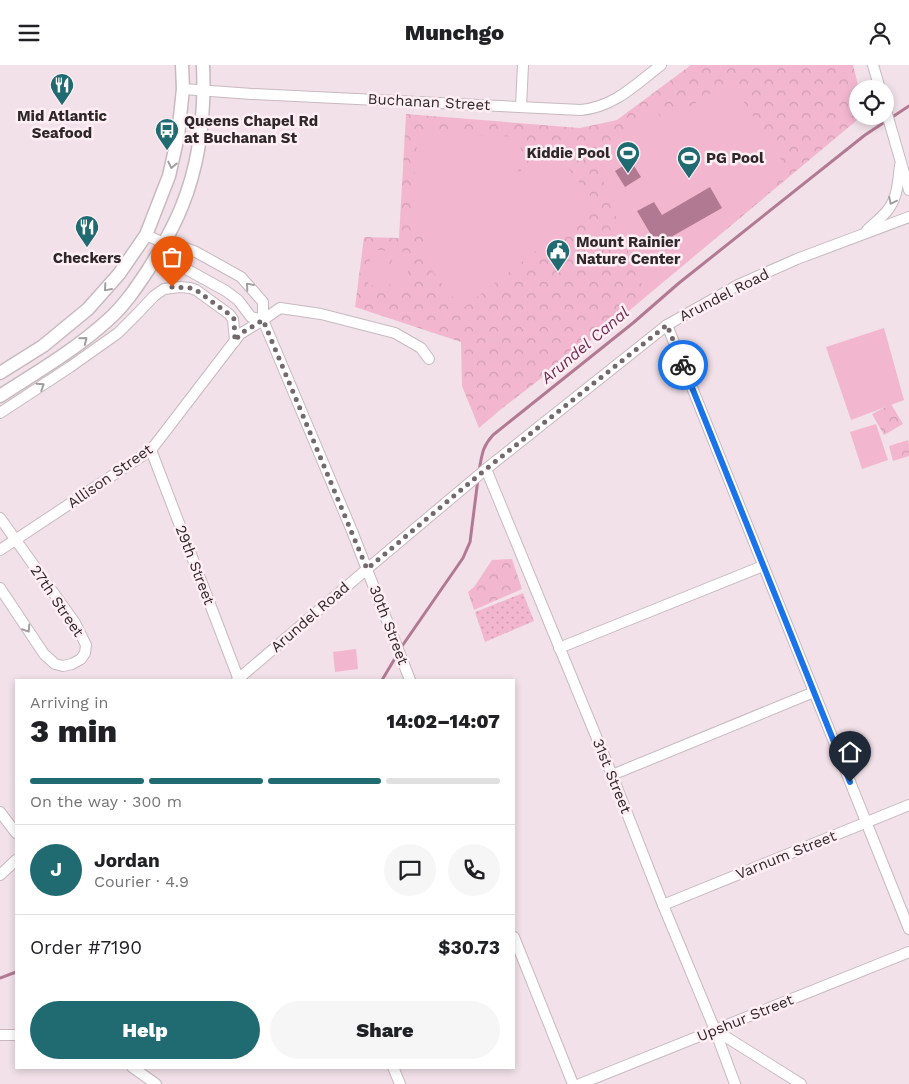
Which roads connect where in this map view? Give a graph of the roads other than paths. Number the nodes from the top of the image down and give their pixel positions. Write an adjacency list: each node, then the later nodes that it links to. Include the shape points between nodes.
1 (182, 65): 7 (main road)
2 (204, 65): 8 (main road)
3 (523, 65): 9 (street)
4 (661, 65): 9 (street, Buchanan Street, via 603,106 581,110)
5 (873, 65): 6 (street)
6 (877, 80)
7 (183, 89): 8 (street, Buchanan Street); 15 (main road, one-way to 15, via 178,136 169,176)
8 (204, 91): 9 (street, Buchanan Street); 16 (main road, via 194,168 182,206)
9 (521, 106)
10 (890, 125): 11 (street)
11 (900, 159): 12 (street); 14 (street, one-way to 14, via 897,190 892,203)
12 (909, 190)
13 (909, 217): 14 (street, Arundel Road)
14 (864, 233): 18 (street, Arundel Road, via 738,285)
15 (146, 235): 16 (street, 30th Street); 21 (main road, one-way to 21, via 119,274 88,309 43,346)
16 (164, 243): 17 (street, via 168,259 226,291 251,317); 17 (street, 30th Street, one-way to 16, via 263,302 241,277 196,252); 22 (main road, one-way to 16, via 69,352 109,319 133,292)
17 (263, 320): 19 (street, Allison Street, via 240,334); 20 (street, Allison Street, via 280,308 321,313 395,333 421,347); 30 (street, 30th Street)
18 (667, 325): 25 (street, Arundel Road); 29 (street)
19 (235, 341): 23 (street, one-way to 19, via 118,333 164,289 196,290 222,309 234,319); 24 (street, Allison Street)
20 (429, 359)
21 (0, 373)
22 (0, 396)
23 (0, 413)
24 (151, 450): 27 (street, Allison Street); 33 (street, 29th Street)
25 (486, 469): 30 (street, Arundel Road); 32 (street, 31st Street)
26 (0, 518): 27 (street, 27th Street)
27 (15, 541): 28 (street, Allison Street); 31 (street, 27th Street, one-way to 27, via 44,654 55,664 62,666 81,659 86,645 82,635)
28 (0, 550)
29 (763, 566): 32 (street); 36 (street)
30 (367, 569): 34 (street, Arundel Road); 35 (street, 30th Street)
31 (0, 588)
32 (559, 648): 37 (street, 31st Street)
33 (238, 679)
34 (239, 679)
35 (410, 679)
36 (814, 692): 37 (street); 40 (street)
37 (612, 775): 44 (street, 31st Street)
38 (909, 805): 40 (street, Varnum Street)
39 (0, 812): 41 (street)
40 (866, 822): 44 (street, Varnum Street); 45 (street)
41 (15, 832)
42 (15, 861): 43 (street)
43 (0, 875)
44 (663, 905): 48 (street, 31st Street)
45 (909, 929)
46 (515, 939): 55 (street)
47 (909, 952): 48 (street, Upshur Street)
48 (715, 1030): 56 (street, Upshur Street); 57 (street, 31st Street); 58 (street)
49 (0, 1035): 50 (street)
50 (15, 1035)
51 (135, 1069): 53 (street)
52 (394, 1069): 54 (street)
53 (156, 1084)
54 (400, 1084)
55 (573, 1084)
56 (580, 1084)
57 (735, 1084)
58 (801, 1084)

